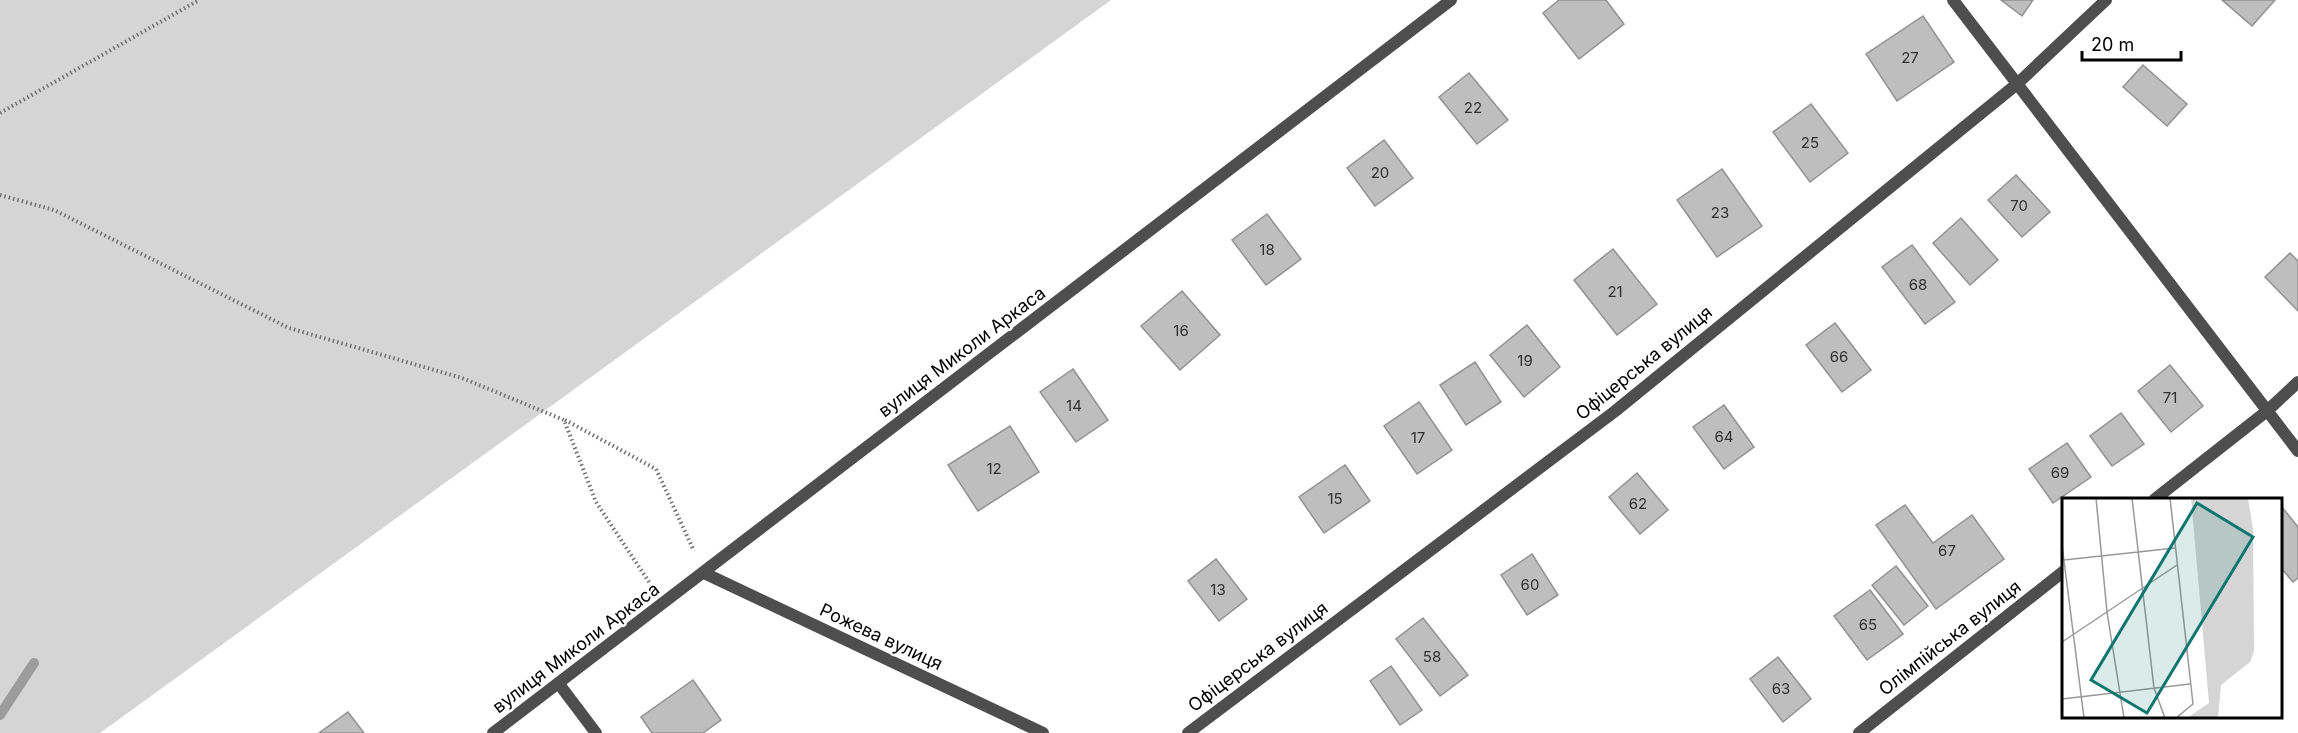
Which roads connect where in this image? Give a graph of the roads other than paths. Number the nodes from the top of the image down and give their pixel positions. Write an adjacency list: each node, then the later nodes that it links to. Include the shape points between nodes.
1 (1451, 0): 9 (street, вулиця Миколи Аркаса)
2 (1953, 0): 4 (street)
3 (2106, 0): 4 (street, Офіцерська вулиця)
4 (2017, 84): 6 (street); 15 (street, Офіцерська вулиця, via 1614,412)
5 (2298, 382): 6 (street)
6 (2267, 411): 7 (street); 8 (street)
7 (2298, 451)
8 (2157, 498)
9 (704, 573): 11 (street, вулиця Миколи Аркаса); 14 (street, Рожева вулиця)
10 (2062, 573): 16 (street, Олімпійська вулиця)
11 (559, 684): 12 (street, вулиця Миколи Аркаса); 13 (street)
12 (494, 733)
13 (596, 733)
14 (1043, 733)
15 (1188, 733)
16 (1859, 733)

